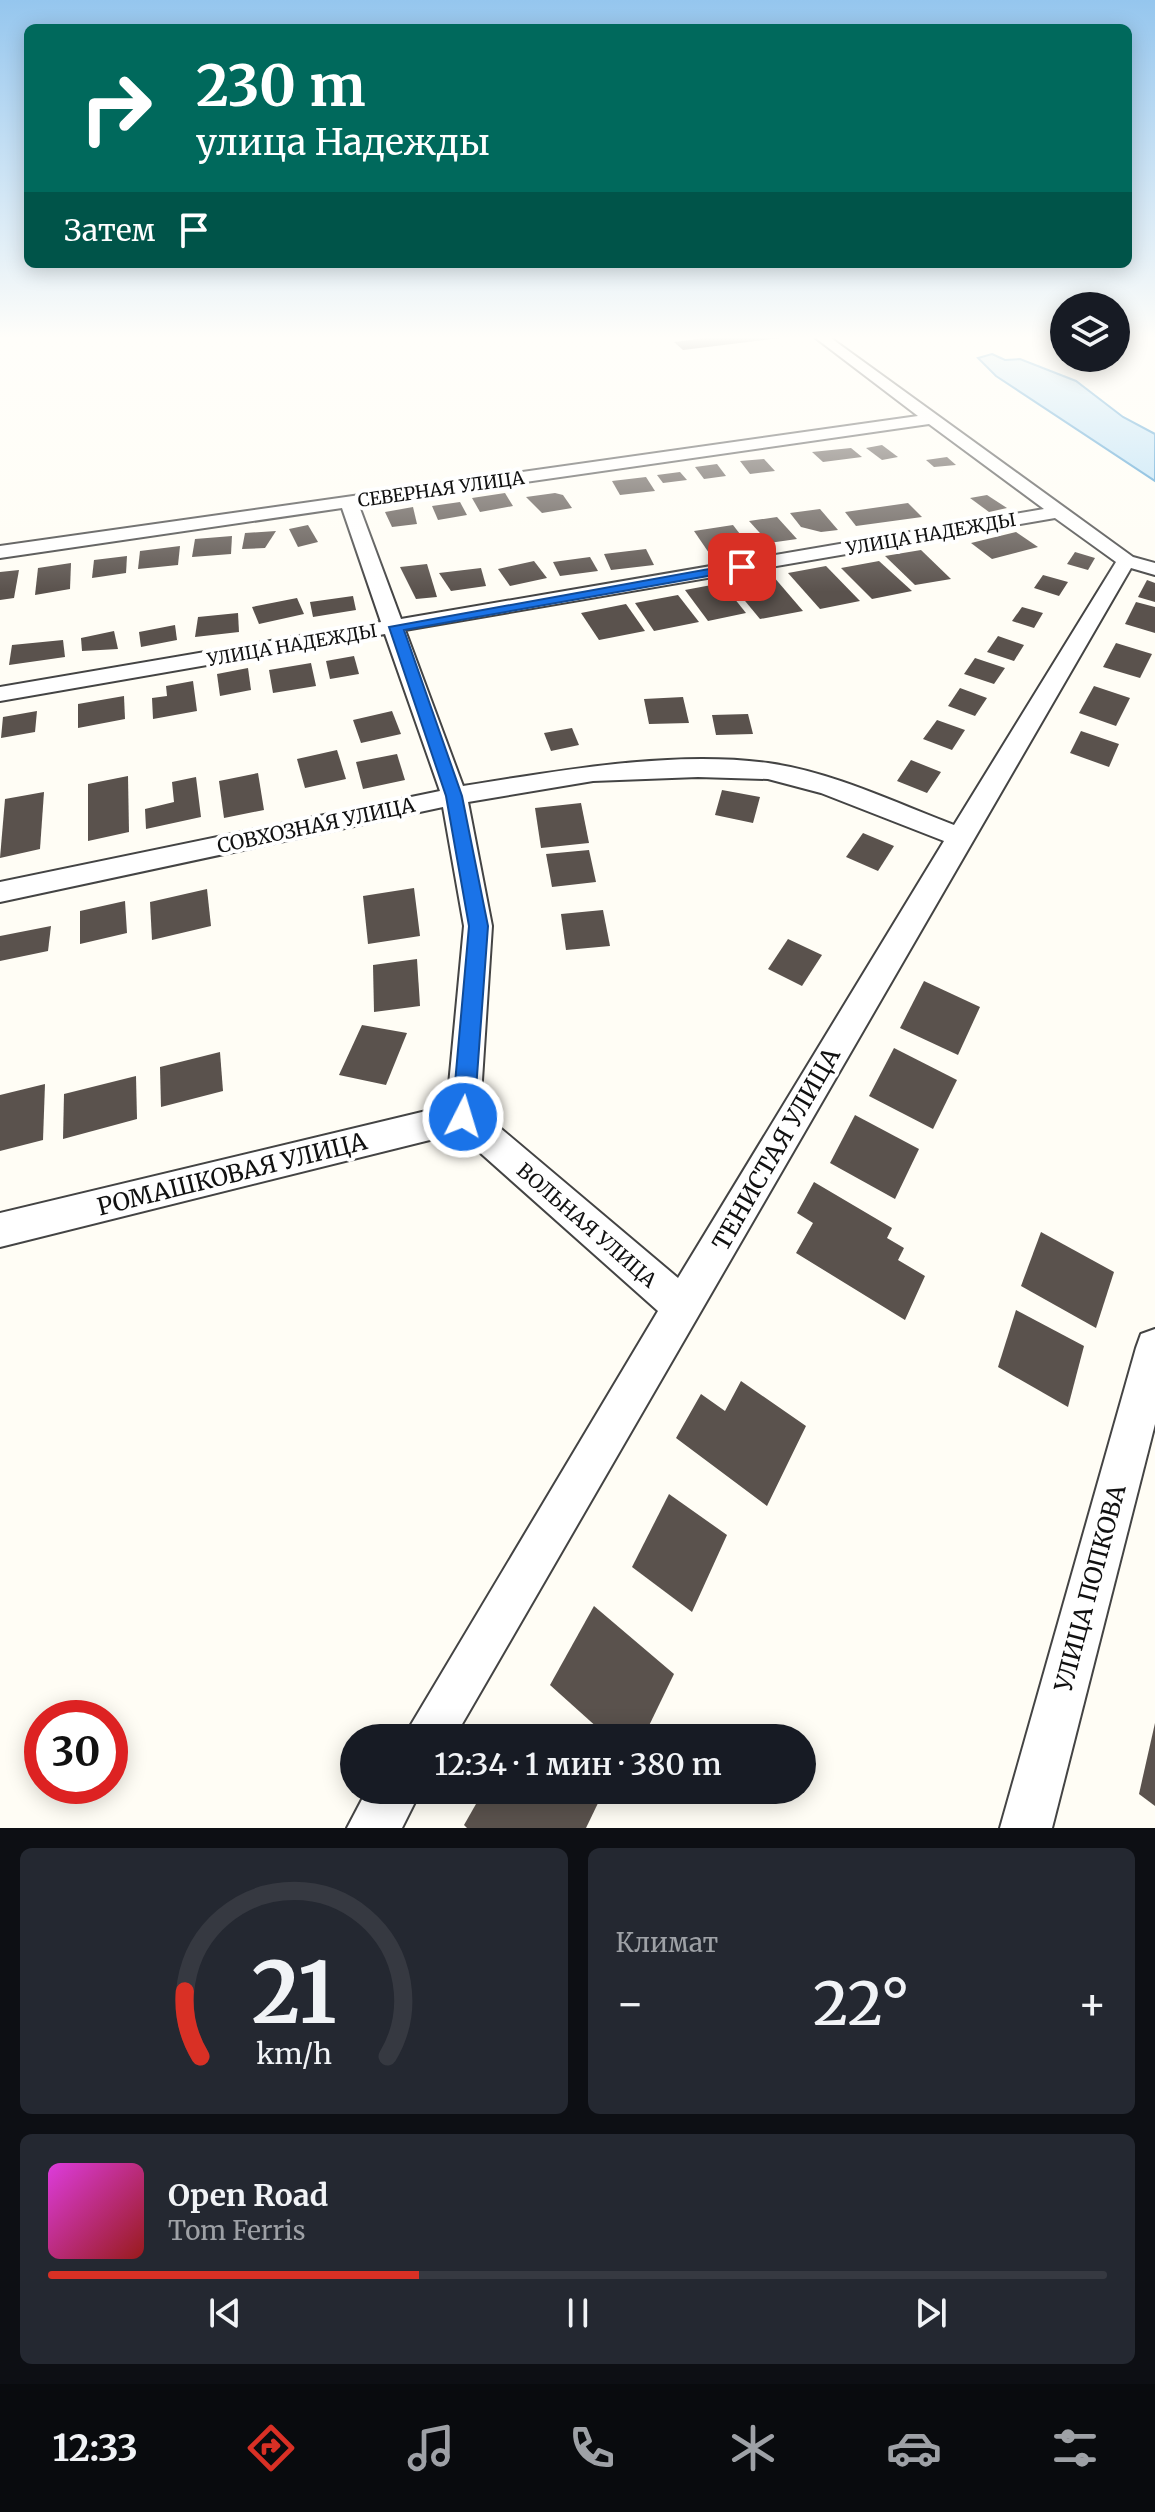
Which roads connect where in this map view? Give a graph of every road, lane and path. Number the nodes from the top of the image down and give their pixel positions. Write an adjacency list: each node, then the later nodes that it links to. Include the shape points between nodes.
1 (914, 421): 3 (street, СЕВЕРНАЯ УЛИЦА)
2 (933, 421): 4 (street)
3 (349, 503): 5 (street, СЕВЕРНАЯ УЛИЦА); 7 (street)
4 (1057, 512): 6 (street); 7 (street, УЛИЦА НАДЕЖДЫ)
5 (0, 552)
6 (1140, 565): 10 (street, ТЕНИСТАЯ УЛИЦА)
7 (396, 627): 8 (street, УЛИЦА НАДЕЖДЫ); 9 (street)
8 (0, 694)
9 (454, 796): 10 (street, СОВХОЗНАЯ УЛИЦА, via 593,773 768,771 829,787); 11 (street, СОВХОЗНАЯ УЛИЦА); 12 (street, via 478,926)
10 (958, 836): 14 (street, ТЕНИСТАЯ УЛИЦА)
11 (0, 892)
12 (463, 1117): 13 (street, РОМАШКОВАЯ УЛИЦА); 14 (street, ВОЛЬНАЯ УЛИЦА)
13 (0, 1230)
14 (684, 1308): 16 (street, ТЕНИСТАЯ УЛИЦА)
15 (1155, 1348): 19 (street, УЛИЦА ПОПКОВА)
16 (435, 1724)
17 (388, 1804): 18 (street)
18 (373, 1828)
19 (1026, 1828)

